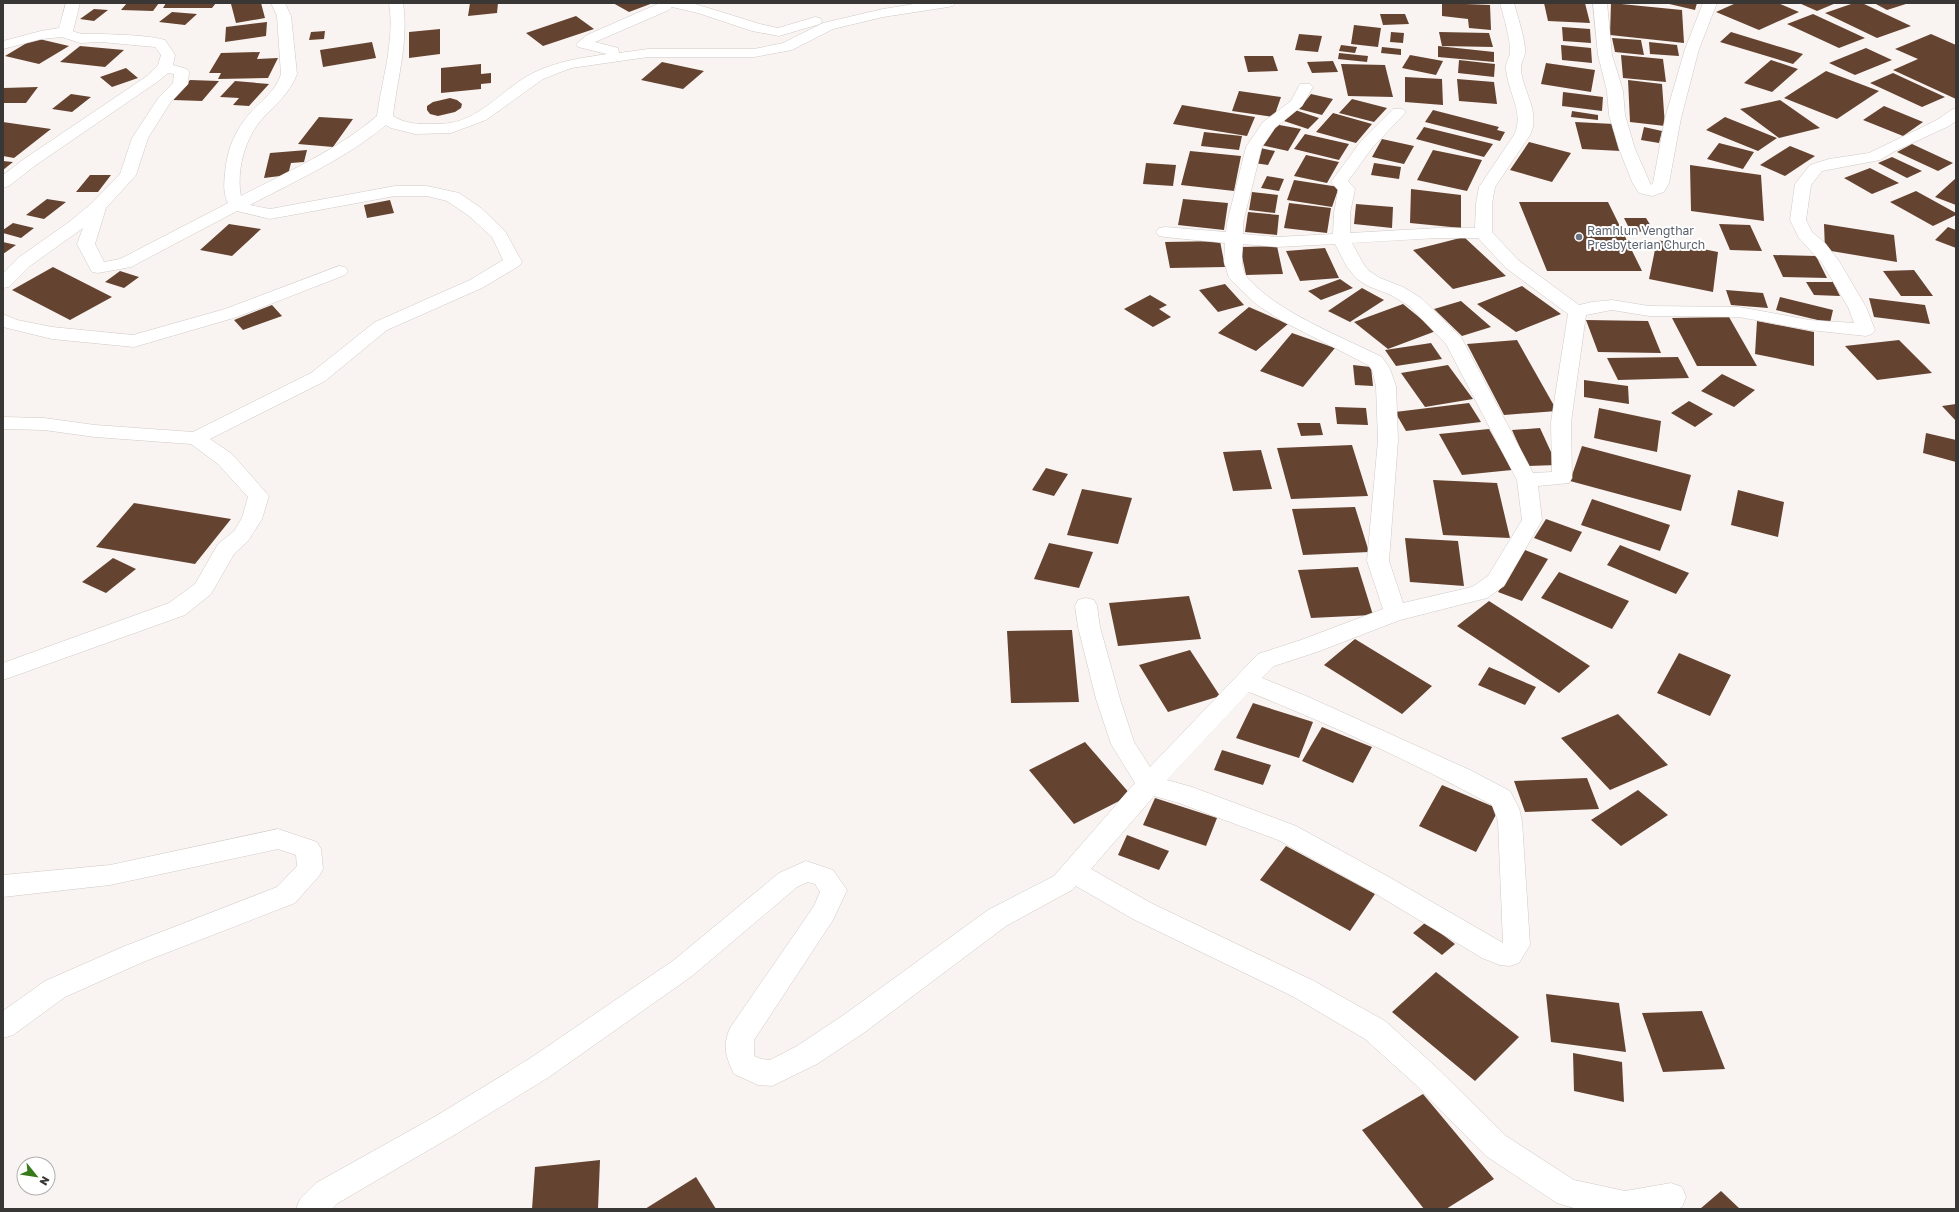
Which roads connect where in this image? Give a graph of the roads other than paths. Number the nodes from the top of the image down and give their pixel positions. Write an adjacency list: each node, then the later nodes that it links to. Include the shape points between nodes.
1 (73, 3): 11 (street)
2 (278, 3): 20 (street, via 284,16 289,74 275,98 242,134 234,159 232,195)
3 (396, 3): 18 (street, via 399,14)
4 (668, 3): 13 (street, via 582,44)
5 (674, 3): 10 (street, via 757,28 779,32 855,10)
6 (948, 3): 10 (street)
7 (1508, 3): 23 (street, via 1518,51 1513,68 1527,118 1522,135 1487,187)
8 (1600, 3): 9 (street, via 1605,55 1615,91 1617,115 1641,184 1645,189 1652,191 1661,183 1675,111 1692,49)
9 (1710, 3)
10 (883, 13): 13 (street, via 828,26 787,47 754,53 676,52)
11 (65, 32): 12 (street, via 41,34); 14 (street, via 80,39 101,38 160,43 168,55)
12 (3, 45)
13 (632, 55): 18 (street, via 553,68 480,117 451,128 415,129 397,125)
14 (165, 67): 19 (street, via 152,79); 21 (street, via 182,72 180,84 164,100 140,138 128,175)
15 (1305, 87): 25 (street, via 1297,102 1269,125 1254,147 1234,223)
16 (1398, 112): 24 (street, via 1355,157 1339,182 1348,189 1342,213)
17 (1956, 113): 28 (street, via 1943,123 1874,157 1816,168 1803,184 1798,220 1804,234 1819,246 1830,261 1857,307 1866,330 1810,325 1739,312 1649,311 1612,305)
18 (385, 118): 20 (street, via 366,134)
19 (3, 183)
20 (237, 204): 21 (street, via 125,263 98,268 86,244); 31 (street, via 245,209 270,214 395,191 427,191 453,197 475,212 499,236 513,262 476,284 381,326 318,377)
21 (98, 206): 27 (street, via 75,226 24,262)
22 (1165, 232): 25 (street)
23 (1483, 233): 24 (street); 28 (street, via 1512,264)
24 (1341, 238): 25 (street, via 1277,242); 32 (street, via 1363,275 1415,302 1454,341)
25 (1234, 239): 34 (street, via 1233,262 1238,278 1262,301 1288,317 1375,360 1381,369 1386,386 1388,440 1378,561)
26 (338, 271): 29 (street, via 231,313 134,341 52,332 11,324)
27 (3, 283)
28 (1577, 312): 32 (street, via 1562,422 1562,478)
29 (3, 319)
30 (3, 422): 31 (street)
31 (196, 438): 35 (street, via 225,458 259,496 252,519 241,536 226,549 203,589 177,609)
32 (1527, 480): 34 (street, via 1532,520 1496,581 1479,593)
33 (1086, 606): 37 (street, via 1108,699 1123,744)
34 (1395, 613): 36 (street, via 1266,660)
35 (3, 672)
36 (1245, 681): 37 (street); 37 (street, via 1296,701 1501,798 1510,821 1517,945 1510,955 1491,950 1287,833 1183,794)
37 (1149, 785): 38 (street)
38 (1073, 871): 41 (street, via 1142,911 1304,989 1375,1030 1496,1146 1568,1193 1625,1205); 42 (street, via 1063,883 997,918 855,1023 807,1055 772,1073 758,1072 744,1065 739,1052 740,1037 824,912 834,890 824,877 806,871 788,880 683,968 539,1068 327,1193)
39 (3, 886): 40 (street, via 110,875 278,838 308,849 310,869 286,895 142,951 55,989)
40 (3, 1026)
41 (1671, 1197)
42 (311, 1209)

